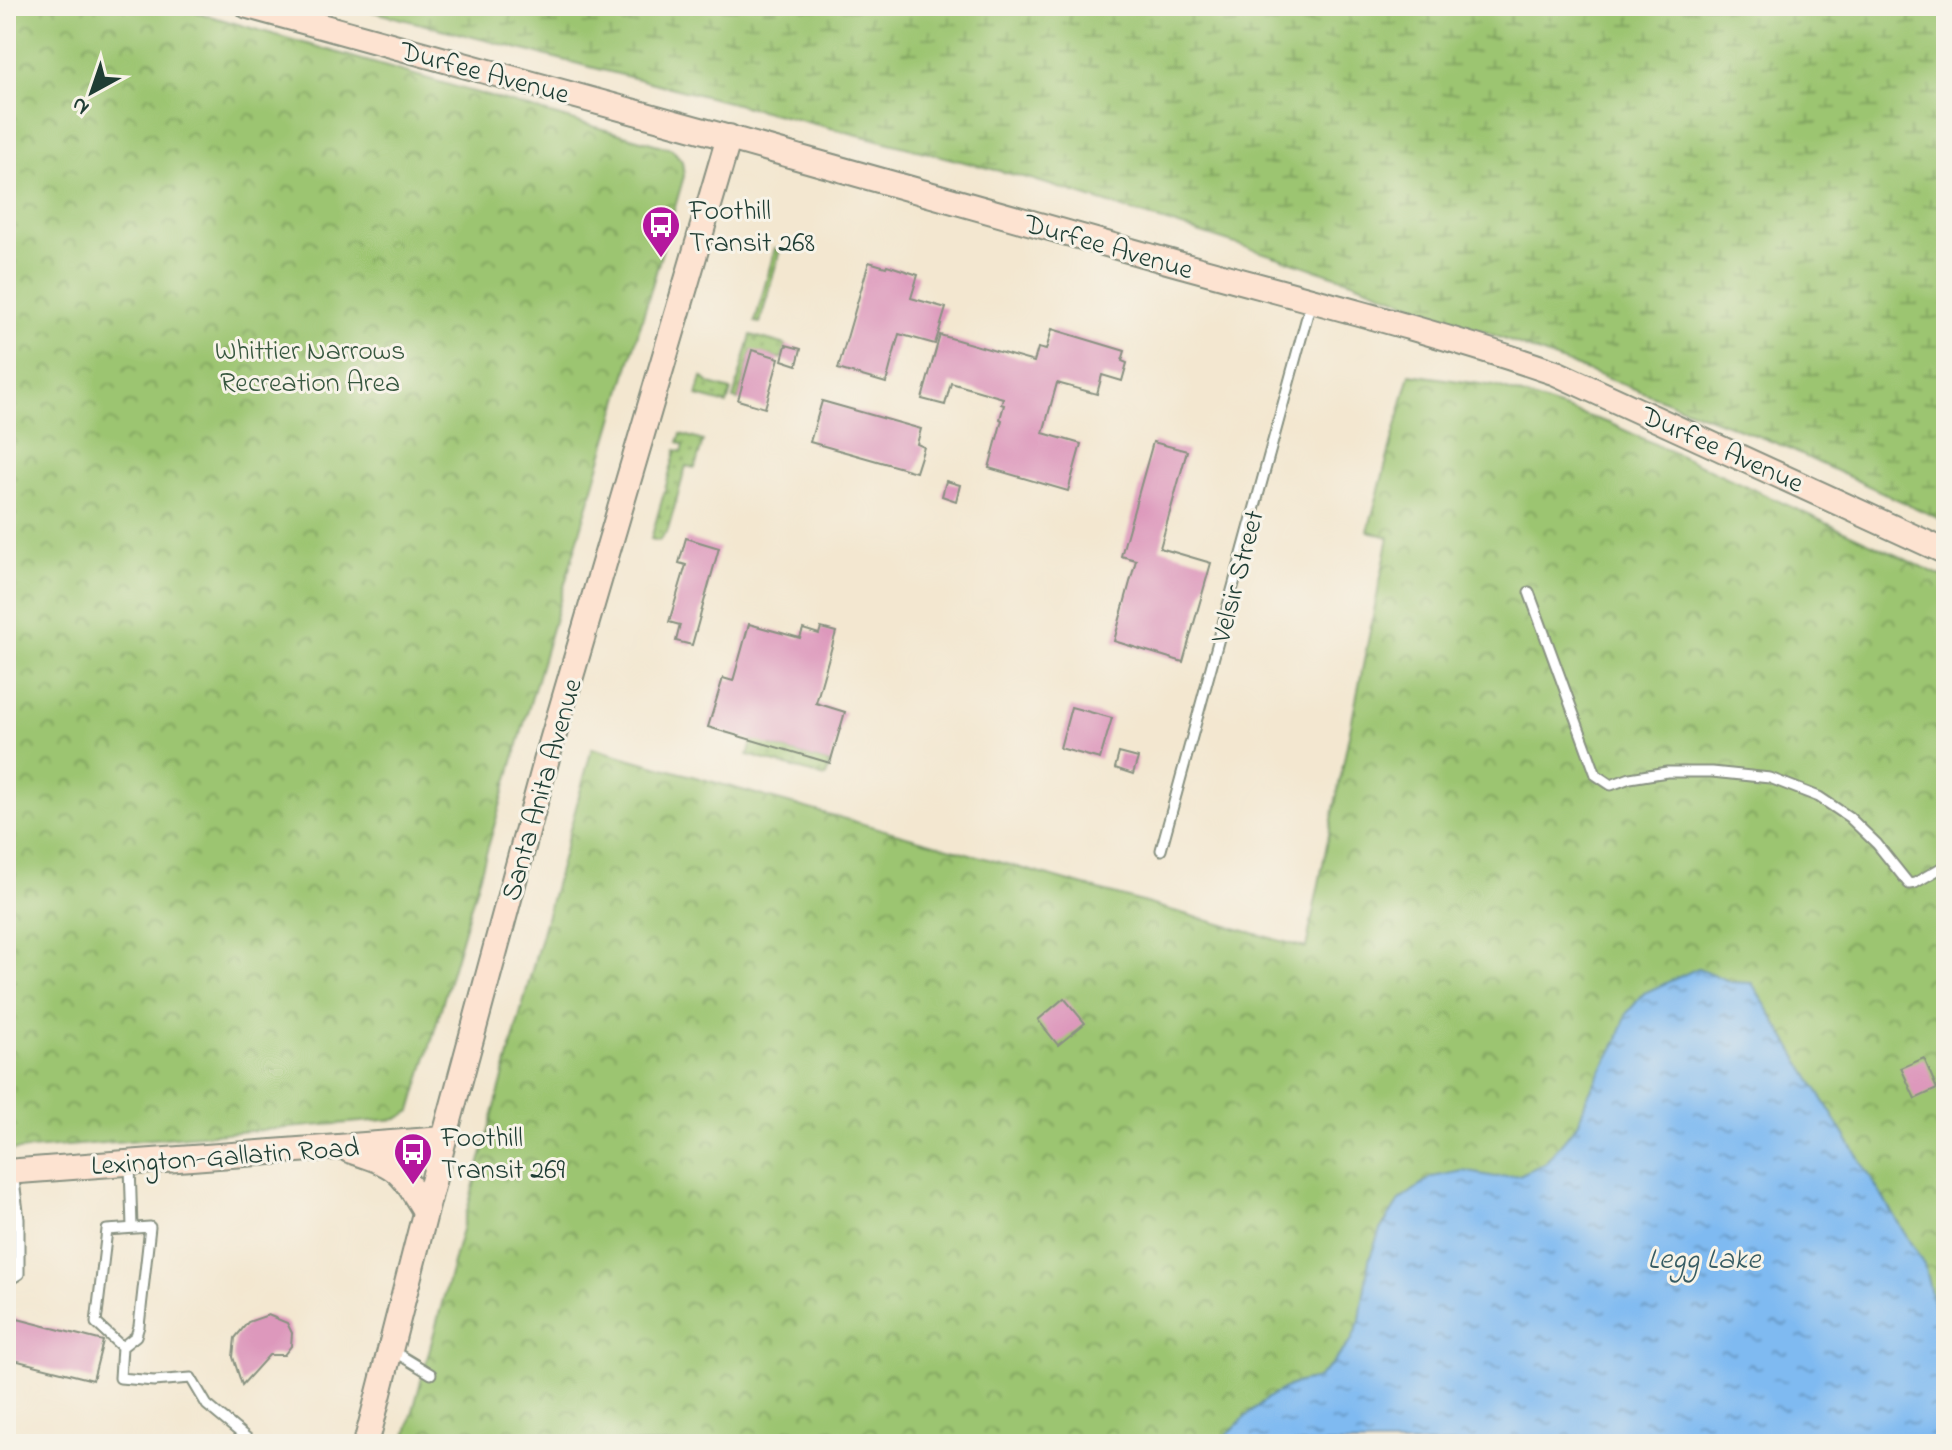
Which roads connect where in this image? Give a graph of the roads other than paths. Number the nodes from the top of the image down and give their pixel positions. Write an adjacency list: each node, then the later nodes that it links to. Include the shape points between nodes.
1 (248, 6): 2 (main road, Durfee Avenue)
2 (729, 137): 3 (main road, Durfee Avenue); 8 (main road, Santa Anita Avenue, via 547,758)
3 (1311, 302): 4 (main road, Durfee Avenue, via 1556,373); 6 (lane, Velsir Street)
4 (1946, 552)
5 (1529, 592): 7 (lane, via 1596,775 1604,782 1611,785 1667,772 1770,778 1819,797 1849,817 1909,884)
6 (1161, 850)
7 (1946, 865)
8 (444, 1139): 9 (main road, Lexington-Gallatin Road); 12 (main road, Santa Anita Avenue)
9 (339, 1146): 10 (main road, Lexington-Gallatin Road); 12 (main road, via 388,1162 406,1179)
10 (130, 1162): 11 (main road, Lexington-Gallatin Road); 13 (lane)
11 (9, 1172): 14 (lane, via 19,1219 19,1274)
12 (425, 1211): 16 (main road, Santa Anita Avenue)
13 (132, 1227): 15 (lane, via 150,1227 139,1326); 15 (lane, via 107,1230 96,1323)
14 (6, 1282)
15 (122, 1347): 18 (lane, via 120,1378 191,1378 207,1405)
16 (390, 1349): 17 (lane); 19 (main road, Santa Anita Avenue)
17 (431, 1374)
18 (254, 1444)
19 (366, 1444)

